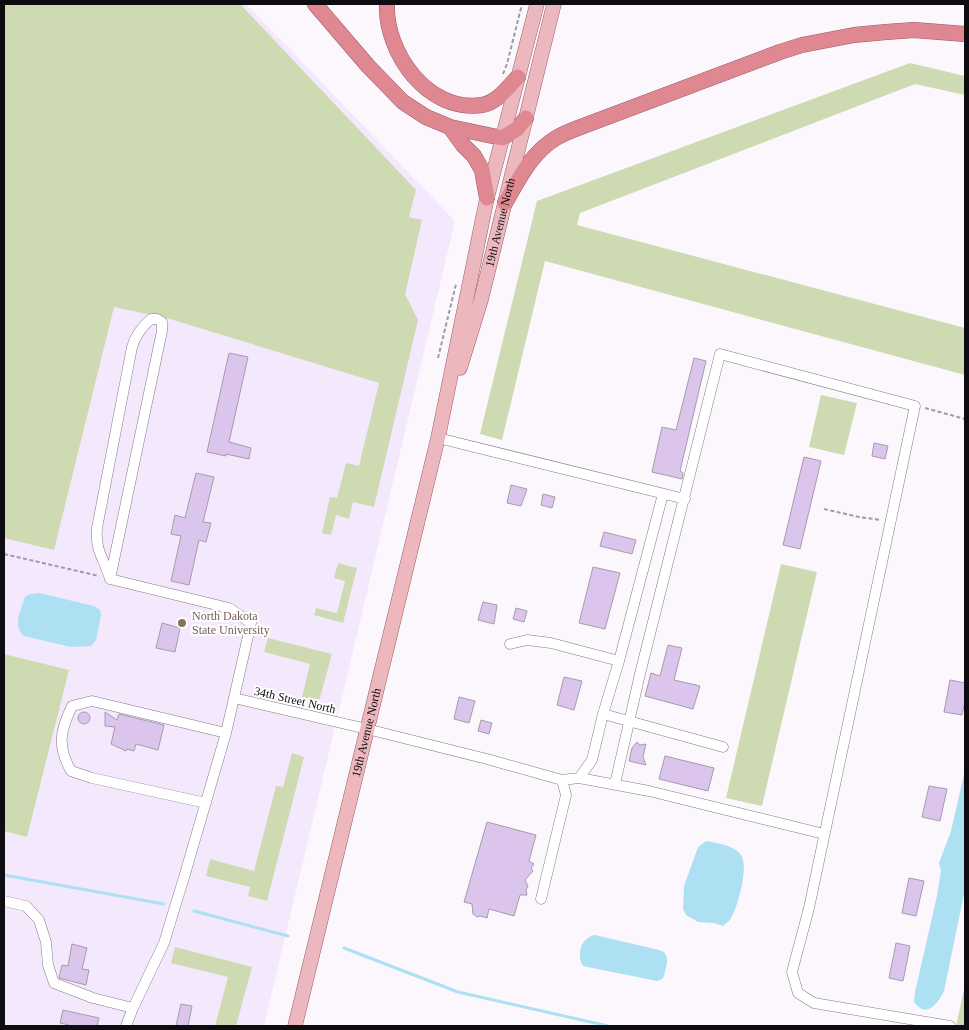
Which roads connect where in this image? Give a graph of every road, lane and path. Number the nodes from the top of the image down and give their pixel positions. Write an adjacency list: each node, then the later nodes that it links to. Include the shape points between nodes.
1 (315, 4): 10 (highway, via 403,102)
2 (387, 4): 8 (highway, via 390,34 398,54 411,75 445,100 484,105 501,95)
3 (522, 4): 7 (path)
4 (537, 4): 8 (main road, 19th Avenue North)
5 (554, 4): 9 (main road, 19th Avenue North)
6 (965, 34): 13 (highway, via 914,30 854,35 771,55 556,138 538,152)
7 (502, 77)
8 (518, 77): 11 (main road, 19th Avenue North)
9 (526, 118): 11 (highway); 13 (main road, 19th Avenue North)
10 (450, 127): 11 (highway); 12 (highway, via 482,170)
11 (502, 138): 12 (main road, 19th Avenue North)
12 (487, 198): 18 (main road, 19th Avenue North)
13 (505, 203): 18 (main road, 19th Avenue North, via 481,300)
14 (457, 281): 15 (path)
15 (438, 358)
16 (916, 406): 17 (path); 20 (street, via 720,354); 22 (street)
17 (965, 418)
18 (438, 438): 19 (street); 30 (main road, 19th Avenue North)
19 (662, 494): 20 (street); 26 (street)
20 (684, 499): 29 (street)
21 (824, 509): 22 (path)
22 (890, 521): 37 (street)
23 (4, 554): 24 (path)
24 (110, 579): 24 (street, via 98,552 97,528 132,346 142,327 151,319 158,319 162,322 160,344); 27 (street, 34th Street North, via 229,608 251,623)
25 (510, 644): 26 (street, via 527,640 551,643)
26 (619, 661): 28 (street)
27 (234, 698): 30 (street, 34th Street North); 31 (street)
28 (603, 714): 29 (street); 33 (street, via 592,760)
29 (630, 721): 32 (street); 35 (street)
30 (367, 729): 34 (street, 34th Street North); 42 (main road, 19th Avenue North)
31 (226, 733): 36 (street); 36 (street, via 92,701 72,706 65,721 61,738 63,757 71,771)
32 (723, 747)
33 (579, 778): 34 (street); 35 (street)
34 (562, 780): 38 (street, via 566,795)
35 (615, 784): 37 (street)
36 (206, 803): 40 (street, via 164,943)
37 (824, 834): 43 (street, via 792,972 798,992 814,1003)
38 (541, 899)
39 (4, 901): 40 (street, via 26,906 39,920 54,984)
40 (133, 1008): 41 (street)
41 (126, 1026)
42 (295, 1026)
43 (950, 1026)

